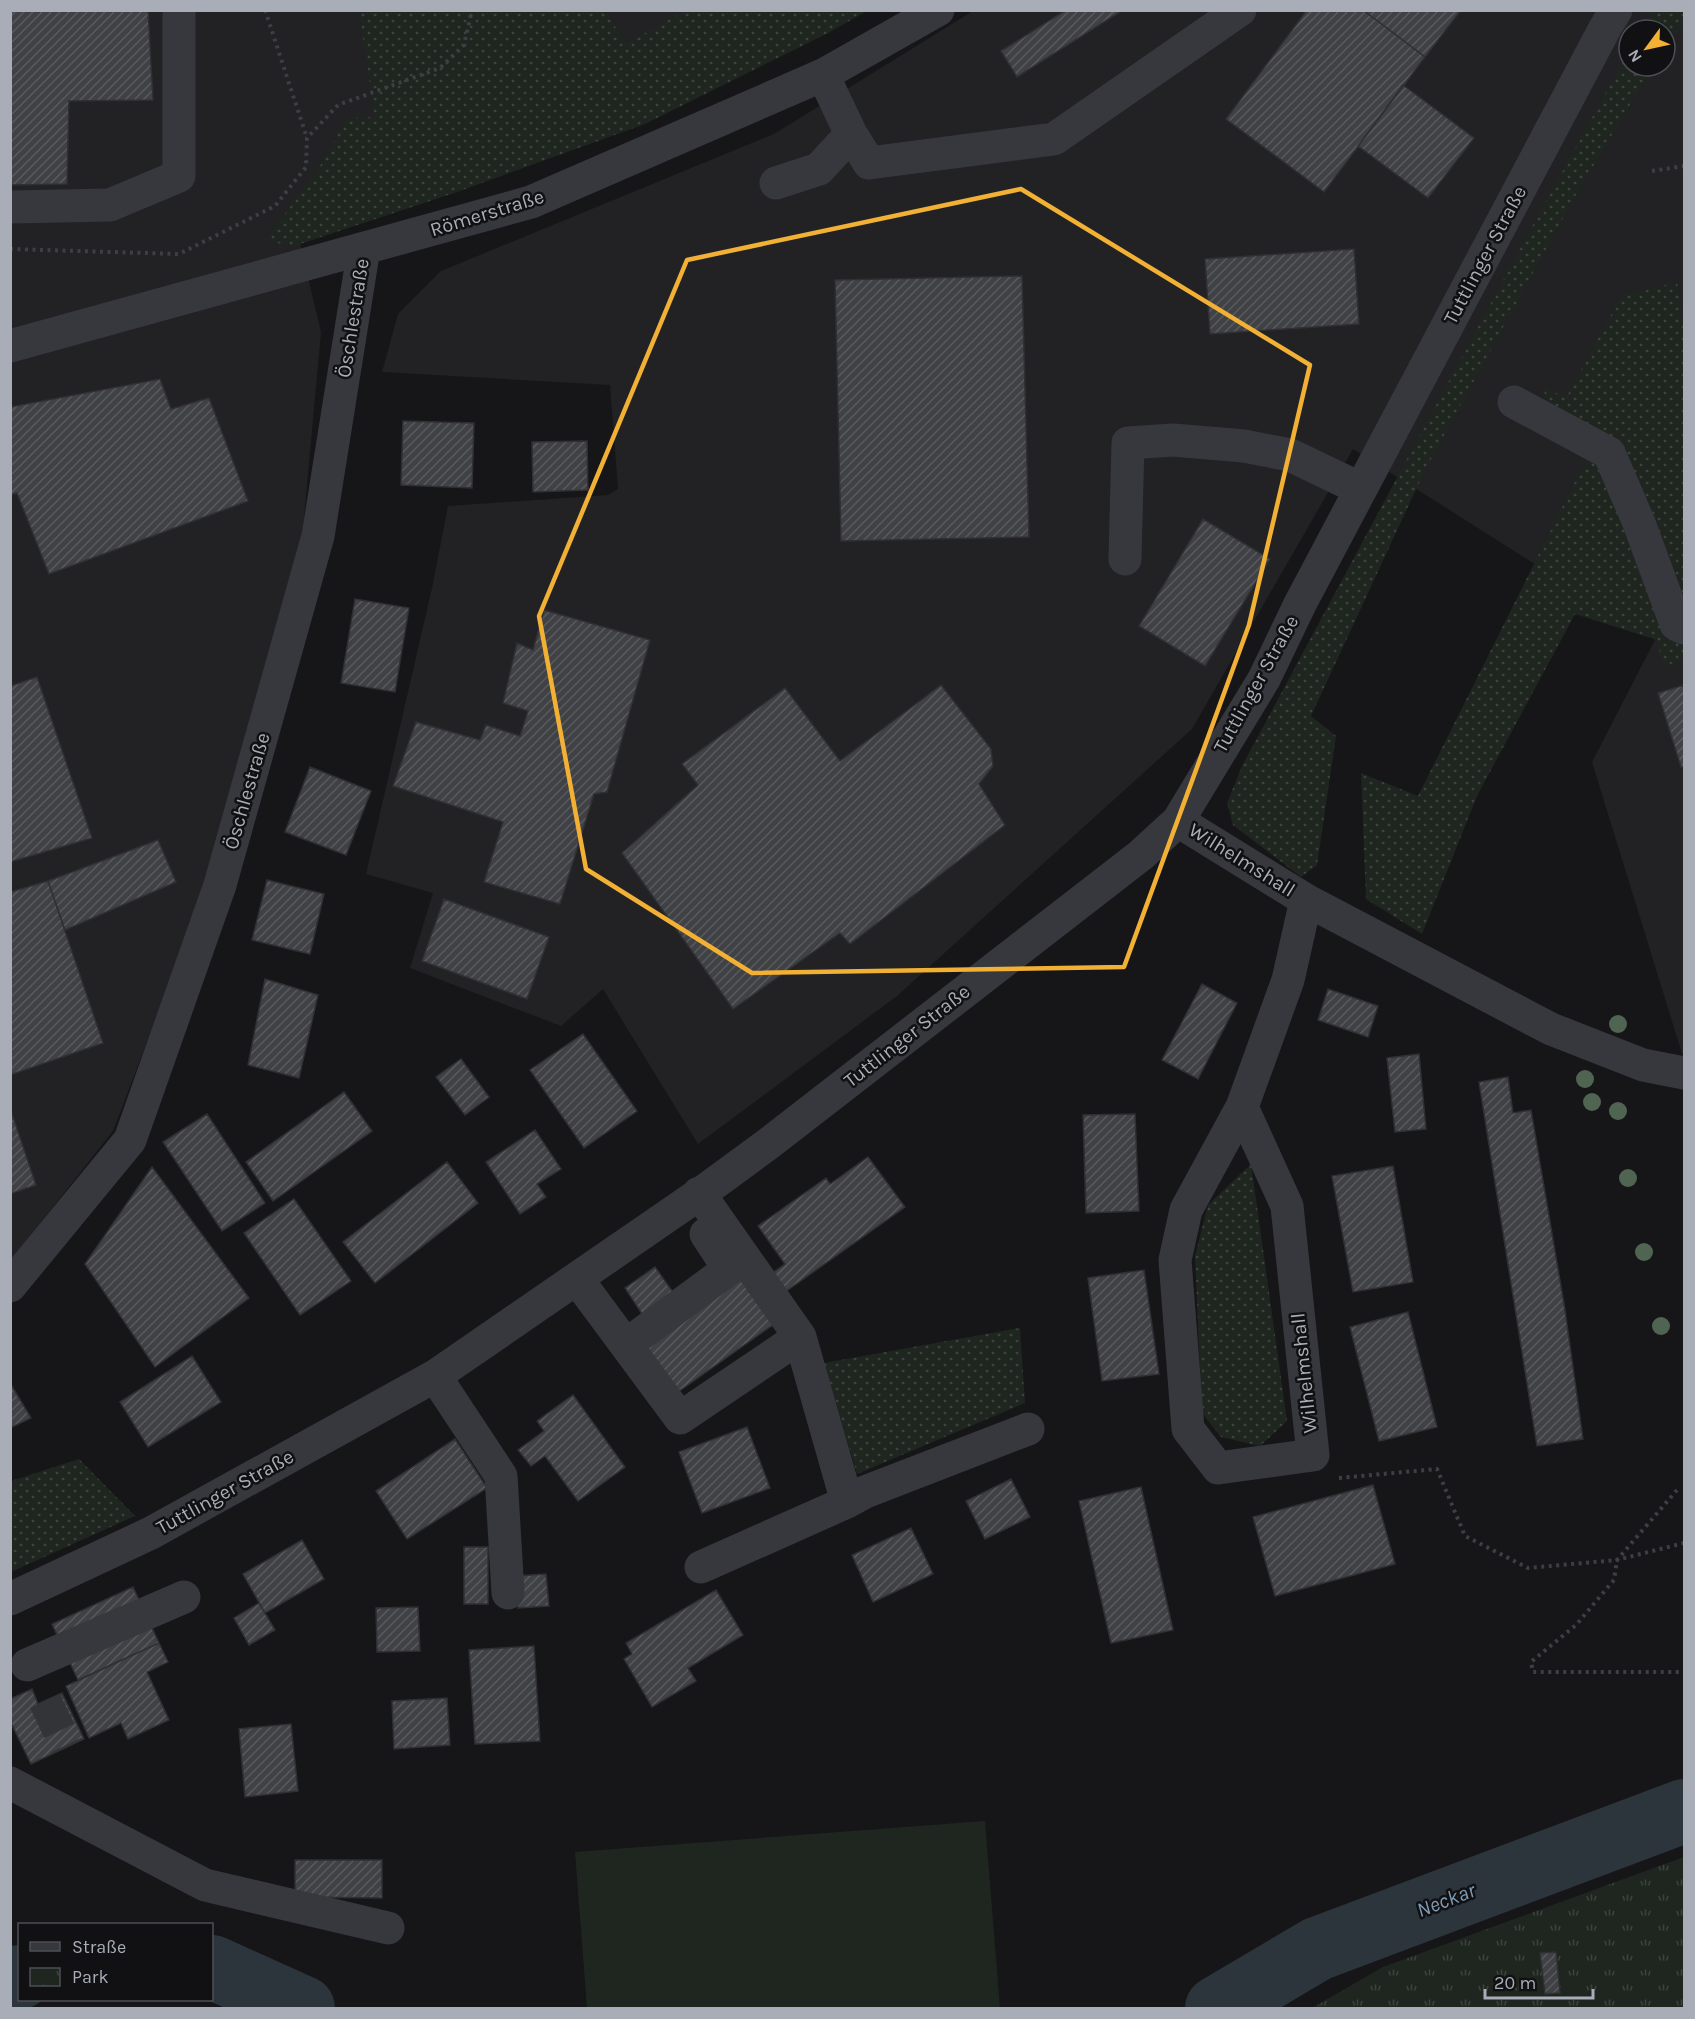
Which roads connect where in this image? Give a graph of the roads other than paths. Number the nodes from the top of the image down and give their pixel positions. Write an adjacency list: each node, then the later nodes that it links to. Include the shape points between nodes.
1 (179, 10): 8 (street, via 179,176 110,205)
2 (938, 10): 5 (street, Römerstraße)
3 (1240, 10): 6 (street, via 1054,139 869,164)
4 (1612, 12): 12 (street, Tuttlinger Straße)
5 (824, 75): 6 (street); 9 (street, Römerstraße, via 531,202)
6 (851, 134): 7 (street, via 819,169)
7 (777, 183)
8 (10, 207)
9 (364, 248): 10 (street, Römerstraße); 21 (street, Öschlestraße, via 318,536 220,885 130,1140)
10 (10, 346)
11 (1514, 402): 14 (street, via 1609,453 1676,624)
12 (1361, 489): 13 (street, via 1290,455 1244,446 1173,440 1128,443); 15 (street, Tuttlinger Straße, via 1264,679)
13 (1125, 559)
14 (1684, 627)
15 (1178, 820): 16 (street, Wilhelmshall); 19 (street, Tuttlinger Straße, via 1115,876 768,1144)
16 (1306, 900): 17 (street, Wilhelmshall, via 1551,1029 1643,1065); 18 (street, Wilhelmshall, via 1288,980)
17 (1684, 1073)
18 (1242, 1107): 18 (street, Wilhelmshall, via 1186,1210 1174,1260 1188,1429 1218,1468 1312,1455 1287,1206)
19 (692, 1197): 20 (street, Tuttlinger Straße); 22 (street); 23 (street, via 729,1269)
20 (577, 1279): 23 (street); 24 (street, Tuttlinger Straße)
21 (10, 1286)
22 (800, 1337): 23 (street, via 680,1418); 26 (street)
23 (626, 1345)
24 (435, 1376): 28 (street, via 501,1476); 30 (street, Tuttlinger Straße, via 151,1533)
25 (1028, 1429): 26 (street)
26 (847, 1502): 27 (street)
27 (701, 1567)
28 (508, 1593)
29 (184, 1597): 31 (street)
30 (10, 1599)
31 (27, 1665)
32 (10, 1783): 33 (street, via 205,1885)
33 (388, 1928)

